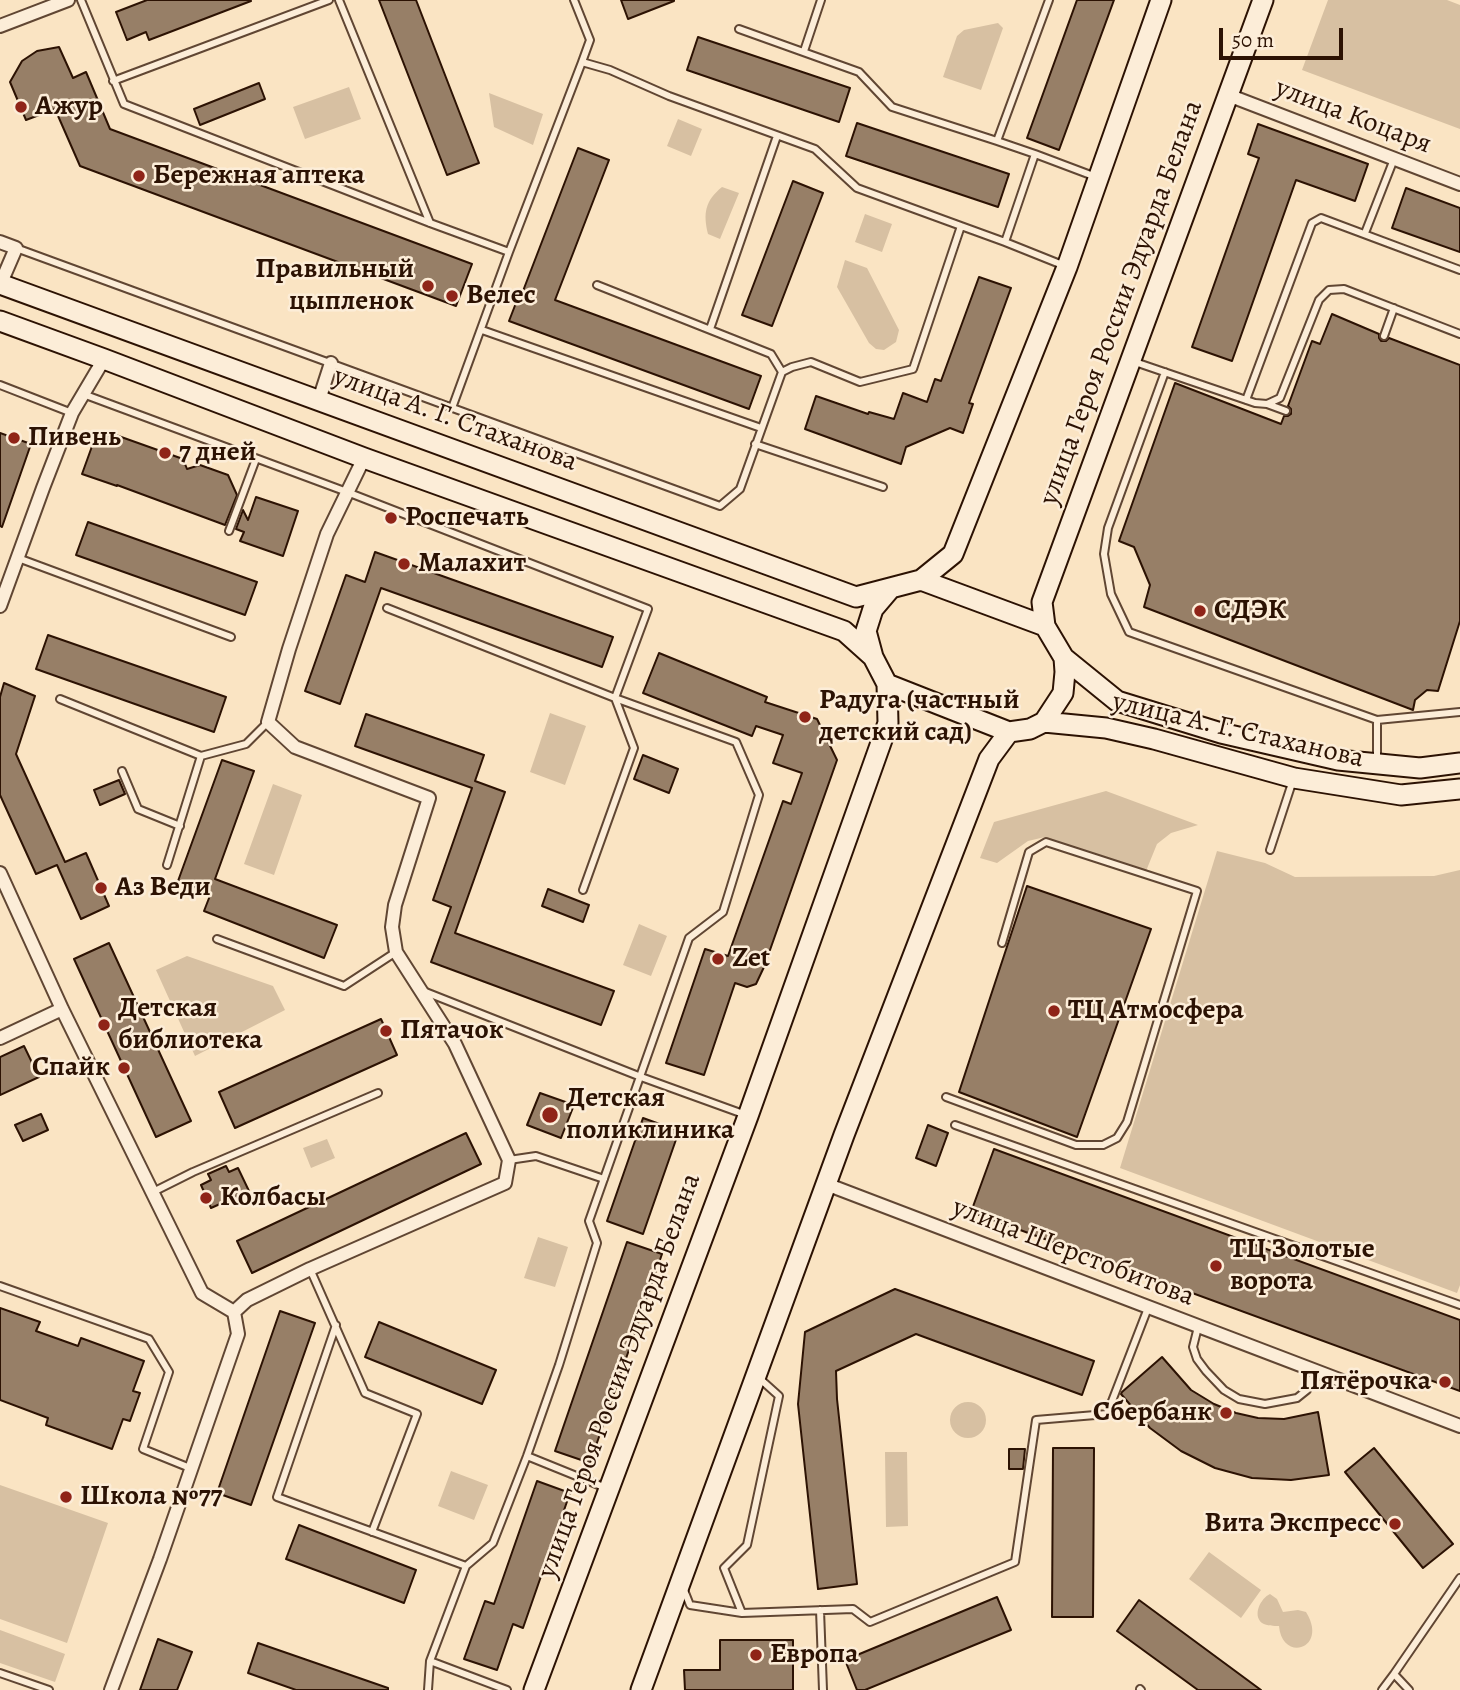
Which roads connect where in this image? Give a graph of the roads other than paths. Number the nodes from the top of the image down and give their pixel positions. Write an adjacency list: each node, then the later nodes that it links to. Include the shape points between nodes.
1 (68, 0): 10 (street)
2 (81, 0): 14 (lane)
3 (329, 0): 14 (lane)
4 (339, 0): 22 (lane)
5 (574, 0): 13 (lane, via 590,40)
6 (821, 0): 12 (lane)
7 (1049, 0): 17 (lane)
8 (1161, 0): 20 (street)
9 (1263, 0): 15 (street, улица Героя России Эдуарда Белана)
10 (0, 26)
11 (739, 29): 12 (lane)
12 (804, 51): 17 (lane, via 859,72 892,107)
13 (582, 62): 16 (lane); 28 (lane)
14 (113, 81): 22 (lane, via 124,104)
15 (1228, 94): 19 (street, улица Коцаря); 40 (street, улица Героя России Эдуарда Белана)
16 (777, 136): 23 (lane, via 815,149 857,188); 36 (lane)
17 (997, 141): 18 (lane)
18 (1035, 154): 20 (lane); 26 (lane)
19 (1394, 159): 21 (street, улица Коцаря); 24 (lane)
20 (1098, 178): 29 (street)
21 (1460, 184)
22 (430, 223): 28 (lane)
23 (961, 226): 26 (lane); 42 (lane, via 913,369 860,382 811,362)
24 (1365, 233): 30 (lane); 47 (lane, via 1321,218 1312,223)
25 (0, 242): 27 (street)
26 (1005, 242): 29 (lane)
27 (16, 248): 31 (street); 41 (lane)
28 (509, 252): 35 (lane)
29 (1067, 267): 60 (street, via 953,554)
30 (1460, 271)
31 (0, 284): 46 (street, улица А. Г. Стаханова)
32 (597, 285): 36 (lane)
33 (1394, 308): 37 (lane); 38 (lane); 48 (lane, via 1344,289 1329,290 1319,300 1280,398)
34 (0, 321): 39 (street)
35 (482, 330): 49 (lane); 52 (lane)
36 (710, 330): 42 (lane, via 771,354)
37 (1460, 334)
38 (1384, 336)
39 (104, 359): 45 (street); 55 (street)
40 (1131, 361): 43 (lane); 64 (street, улица Героя России Эдуарда Белана, via 1042,602)
41 (331, 363): 46 (street); 49 (lane)
42 (782, 372): 52 (lane)
43 (1165, 372): 47 (lane); 72 (lane, via 1108,528 1104,554 1111,594 1129,632)
44 (0, 385): 51 (lane)
45 (83, 394): 51 (street); 54 (lane)
46 (319, 400): 61 (street, улица А. Г. Стаханова, via 856,597)
47 (1246, 400): 48 (lane)
48 (1267, 404): 50 (lane)
49 (452, 408): 53 (lane, via 720,506 740,489)
50 (1286, 411)
51 (72, 414): 59 (street)
52 (761, 428): 53 (lane)
53 (755, 444): 56 (lane)
54 (256, 458): 57 (lane); 58 (lane)
55 (364, 458): 57 (street); 66 (street, via 844,631)
56 (883, 487)
57 (348, 492): 69 (lane, via 648,609); 73 (street, via 327,534)
58 (229, 531)
59 (18, 558): 62 (street); 65 (lane)
60 (922, 580): 61 (street, улица А. Г. Стаханова); 64 (street)
61 (890, 589): 66 (street, via 873,609 866,631)
62 (0, 604)
63 (387, 608): 69 (lane)
64 (1045, 626): 67 (street)
65 (231, 637)
66 (873, 657): 68 (street)
67 (1064, 658): 74 (street, via 1063,693); 78 (street, улица А. Г. Стаханова, via 1117,701 1221,733 1338,760)
68 (887, 684): 75 (street); 96 (street, улица Героя России Эдуарда Белана, via 888,723)
69 (615, 698): 86 (lane, via 634,748); 93 (lane, via 736,742 759,795 723,912 690,938)
70 (60, 699): 76 (lane)
71 (1460, 712): 72 (lane)
72 (1377, 720): 78 (lane)
73 (268, 722): 76 (lane, via 246,744); 89 (street, via 295,747 429,798 395,905 391,927)
74 (1044, 722): 75 (street); 80 (street, улица А. Г. Стаханова, via 1107,728)
75 (1009, 732): 100 (street, via 989,759)
76 (201, 756): 82 (lane)
77 (1460, 763): 78 (street, улица А. Г. Стаханова, via 1420,768)
78 (1377, 764)
79 (122, 771): 82 (lane, via 138,809)
80 (1294, 778): 81 (street, улица А. Г. Стаханова, via 1401,795); 83 (lane)
81 (1460, 789)
82 (180, 826): 84 (lane)
83 (1270, 850)
84 (167, 865)
85 (0, 873): 91 (street)
86 (583, 890)
87 (217, 939): 89 (lane, via 344,986)
88 (1002, 943): 95 (lane, via 1029,852 1046,842 1197,891 1127,1122 1116,1138 1103,1145 1076,1145)
89 (396, 952): 90 (street)
90 (418, 989): 93 (lane); 98 (street, via 455,1044)
91 (62, 1009): 92 (street); 101 (street)
92 (0, 1038)
93 (641, 1077): 96 (lane); 99 (lane)
94 (378, 1093): 101 (lane)
95 (946, 1097)
96 (748, 1116): 114 (street, улица Героя России Эдуарда Белана)
97 (955, 1125): 104 (lane)
98 (509, 1160): 99 (lane, via 536,1156); 102 (street, via 505,1183)
99 (604, 1179): 112 (lane, via 589,1221 597,1242)
100 (826, 1184): 105 (street, улица Шерстобитова); 110 (street)
101 (152, 1192): 106 (street, via 202,1293)
102 (310, 1269): 106 (street, via 247,1300); 107 (lane)
103 (0, 1286): 113 (lane, via 149,1339 169,1372 143,1449)
104 (1460, 1305)
105 (1148, 1308): 108 (street, улица Шерстобитова); 119 (lane, via 1107,1414 1036,1420 1015,1562 870,1622 853,1609)
106 (234, 1312): 113 (street, via 238,1334)
107 (336, 1325): 115 (lane, via 365,1393 417,1414); 115 (lane, via 277,1497)
108 (1198, 1327): 109 (street, улица Шерстобитова); 109 (lane, via 1193,1347 1197,1359 1224,1390 1239,1399 1265,1404 1297,1398 1307,1390)
109 (1315, 1371): 111 (street, улица Шерстобитова)
110 (756, 1375): 118 (street); 120 (lane, via 779,1396 747,1545 724,1567)
111 (1460, 1426)
112 (527, 1456): 114 (lane); 116 (lane, via 493,1543)
113 (190, 1468): 125 (street)
114 (607, 1488): 128 (street, улица Героя России Эдуарда Белана)
115 (372, 1532): 116 (lane)
116 (466, 1566): 121 (lane)
117 (1460, 1578): 123 (lane)
118 (681, 1584): 120 (lane, via 691,1605); 129 (street)
119 (820, 1610): 120 (lane); 130 (lane)
120 (742, 1613)
121 (430, 1661): 126 (lane); 127 (lane)
122 (0, 1673): 124 (lane)
123 (1394, 1674): 131 (lane); 132 (lane)
124 (49, 1690)
125 (111, 1690)
126 (428, 1690)
127 (507, 1690)
128 (534, 1690)
129 (641, 1690)
130 (823, 1690)
131 (1382, 1690)
132 (1409, 1690)

